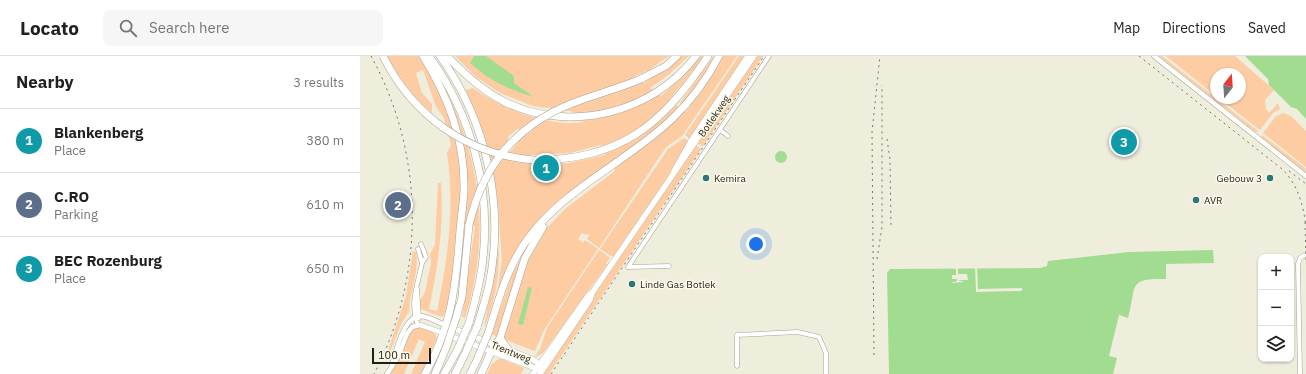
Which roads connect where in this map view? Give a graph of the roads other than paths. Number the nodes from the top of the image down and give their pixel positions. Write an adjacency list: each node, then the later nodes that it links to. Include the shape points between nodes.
1 (383, 56): 8 (highway, bridge, via 402,89 439,126 479,148 533,160 568,159 602,150 641,132 675,102)
2 (423, 56): 26 (highway, via 448,102 463,158 462,221 456,285)
3 (429, 56): 38 (highway, bridge, via 451,91 465,120 476,154 483,192 485,223 478,288 468,323)
4 (440, 56): 39 (highway, bridge, via 457,82 474,118 485,152 494,220 493,257 488,286 477,327)
5 (447, 56): 7 (highway, via 478,84 507,103 547,115 576,117 601,115 641,101 682,73)
6 (677, 56): 37 (highway, bridge, via 666,66 641,79 576,100 549,113 524,130 494,163 482,184 469,225 462,298)
7 (696, 56)
8 (708, 56)
9 (719, 56): 18 (highway, via 707,77 669,123)
10 (748, 56): 16 (main road, Botlekweg, via 677,163)
11 (754, 56): 16 (main road, Botlekweg)
12 (769, 56): 14 (street)
13 (1154, 56): 17 (street)
14 (720, 130): 15 (street); 23 (street, via 628,266)
15 (728, 136)
16 (673, 175): 34 (main road, Botlekweg)
17 (1306, 176)
18 (574, 194): 28 (highway, via 538,234 525,258); 40 (highway, bridge, via 546,217 520,251 504,283 489,330)
19 (422, 244): 22 (street, via 426,257)
20 (418, 249): 22 (street)
21 (1306, 254): 43 (street, via 1300,258 1298,264)
22 (422, 263): 24 (street, via 417,288)
23 (669, 266)
24 (417, 317): 25 (street); 26 (street, Trentweg); 32 (street, via 406,325)
25 (418, 325): 27 (street, Trentweg); 32 (street, via 408,331)
26 (447, 326): 27 (highway); 29 (main road, Trentweg)
27 (443, 333): 31 (main road, Trentweg); 36 (highway)
28 (500, 338): 29 (highway); 30 (highway)
29 (495, 345): 30 (main road, Trentweg); 31 (highway)
30 (510, 351): 34 (main road, Trentweg, via 534,360)
31 (491, 352): 34 (main road, Trentweg); 41 (highway)
32 (392, 366): 35 (street)
33 (737, 366): 42 (street, via 737,335 798,332 819,337 826,353)
34 (538, 370)
35 (387, 374)
36 (425, 374)
37 (435, 374)
38 (444, 374)
39 (455, 374)
40 (470, 374)
41 (481, 374)
42 (826, 374)
43 (1300, 374)

